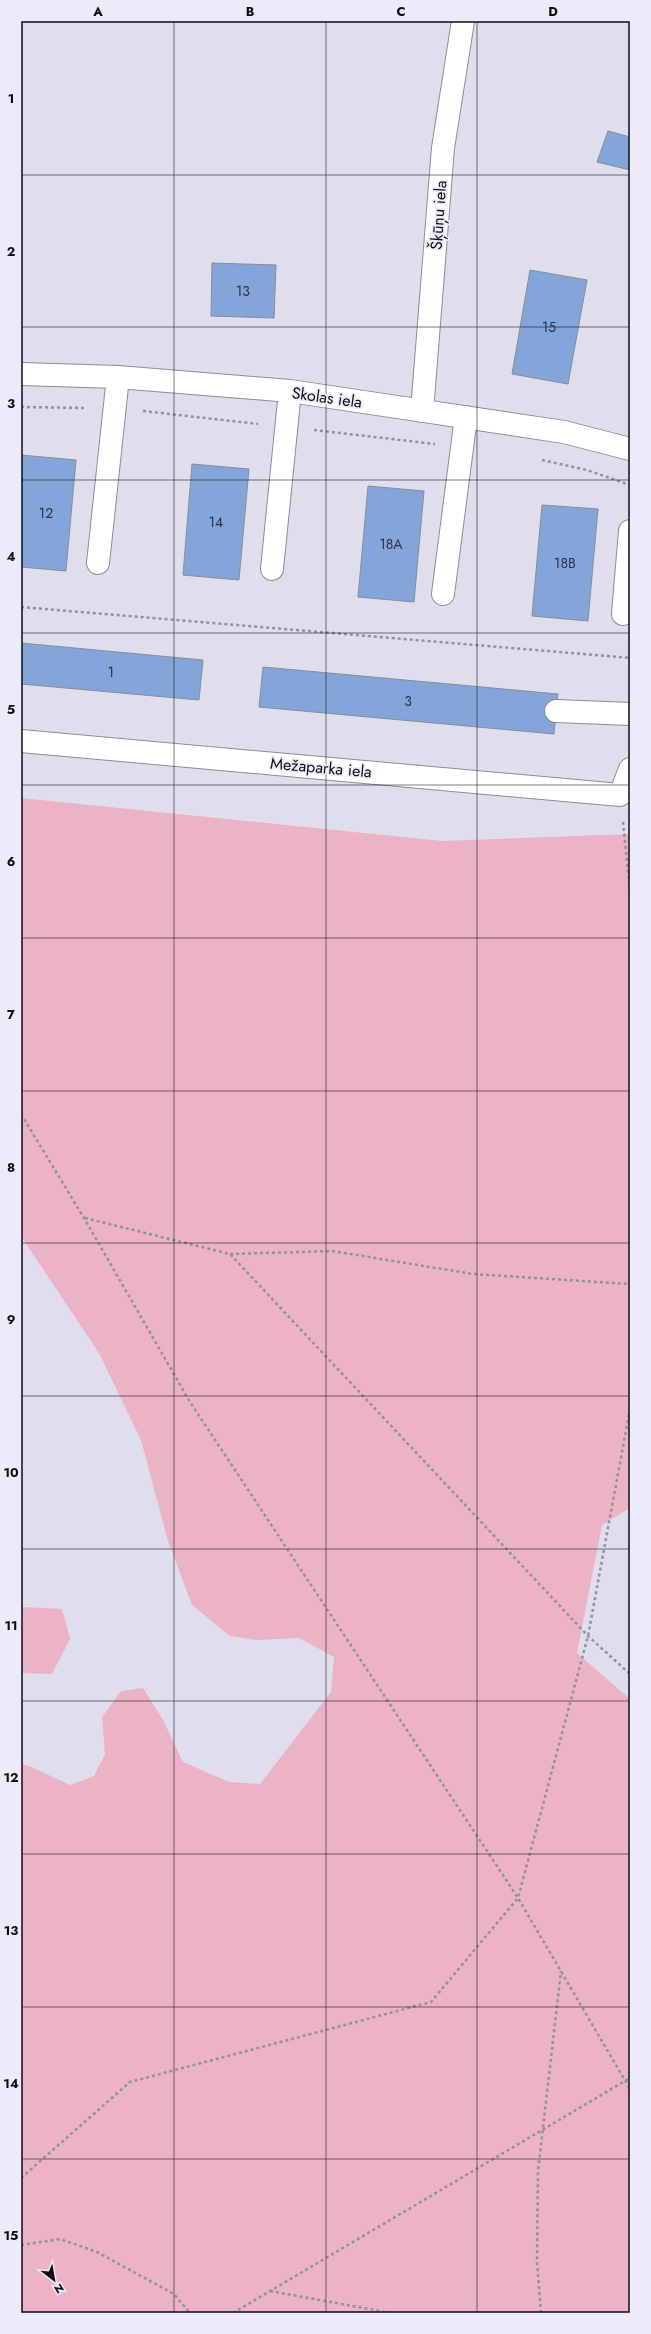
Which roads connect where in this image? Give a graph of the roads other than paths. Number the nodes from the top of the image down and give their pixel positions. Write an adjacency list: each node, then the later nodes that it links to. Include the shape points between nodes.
1 (463, 21): 5 (street, Šķūņu iela, via 443,148)
2 (21, 374): 3 (street, Skolas iela)
3 (118, 376): 4 (street, Skolas iela); 9 (street)
4 (290, 391): 5 (street, Skolas iela); 10 (street)
5 (422, 411): 6 (street, Skolas iela)
6 (466, 417): 7 (street, Skolas iela, via 564,432); 11 (street)
7 (630, 449)
8 (630, 531): 12 (street)
9 (98, 563)
10 (272, 568)
11 (444, 594)
12 (623, 614)
13 (556, 711): 14 (street)
14 (630, 714)
15 (21, 741): 16 (street, Mežaparka iela, via 620,795)
16 (630, 769)

